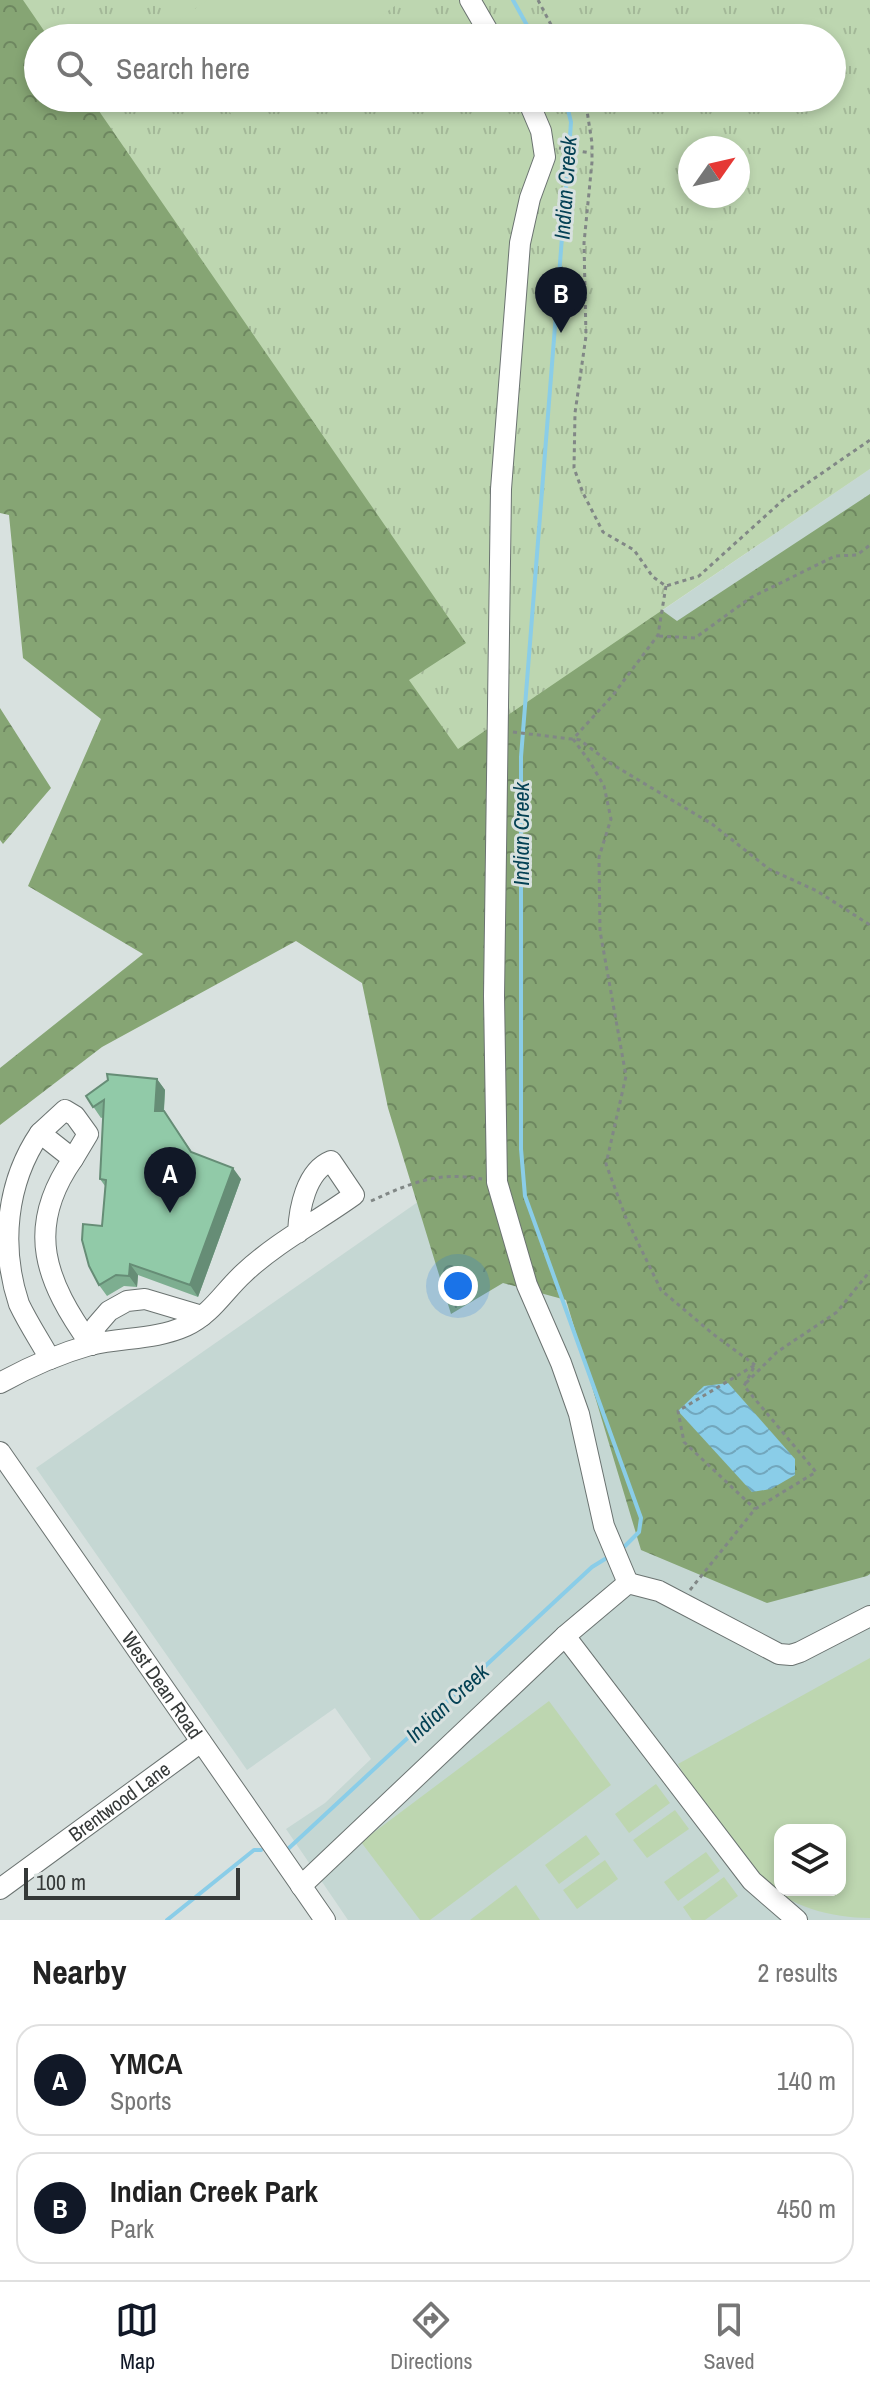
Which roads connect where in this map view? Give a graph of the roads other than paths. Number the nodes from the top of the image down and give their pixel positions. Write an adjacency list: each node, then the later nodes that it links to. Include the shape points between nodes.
1 (470, 0): 2 (street)
2 (484, 24)
3 (533, 112): 12 (street, via 545,157 520,243 501,489 494,996 497,1182 527,1285 579,1414 604,1526)
4 (40, 1133): 5 (street); 5 (street, via 65,1110 75,1116 88,1134); 9 (street, via 15,1178 6,1254 19,1303)
5 (73, 1159): 8 (street, via 51,1200 45,1246 56,1291)
6 (298, 1233): 6 (street, via 354,1195 331,1161 318,1167 298,1217); 7 (street, via 243,1273)
7 (202, 1316): 8 (street, via 169,1333); 8 (street, via 145,1299 127,1301 96,1326)
8 (91, 1345): 9 (street)
9 (50, 1359): 10 (street)
10 (0, 1383)
11 (0, 1452): 15 (street, West Dean Road)
12 (628, 1583): 13 (street, via 659,1591 779,1654 791,1655); 14 (street)
13 (870, 1616)
14 (565, 1636): 16 (street); 19 (street, via 752,1881)
15 (201, 1742): 16 (street, West Dean Road); 17 (street, Brentwood Lane)
16 (301, 1886): 18 (street, West Dean Road)
17 (0, 1889)
18 (325, 1920)
19 (797, 1920)

